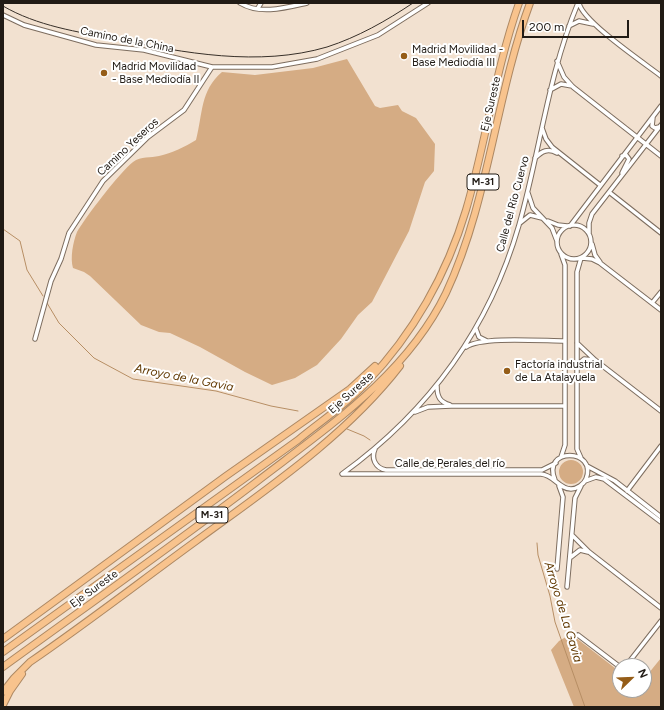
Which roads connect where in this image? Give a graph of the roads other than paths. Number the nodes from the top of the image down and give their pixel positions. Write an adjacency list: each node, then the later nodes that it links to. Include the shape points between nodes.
1 (240, 3): 8 (street, via 246,7)
2 (261, 3): 8 (street)
3 (306, 3): 8 (street, via 278,10)
4 (428, 3): 13 (street, Camino de la China, via 378,35 318,60 272,67)
5 (520, 3): 49 (highway, Eje Sureste / M-31, via 492,93 466,210 455,244 425,306)
6 (530, 3): 51 (highway, Eje Sureste / M-31, via 514,51 478,207 465,247 444,296)
7 (578, 3): 10 (street, via 582,12); 11 (street, Calle del Río Cuervo)
8 (258, 8)
9 (3, 15): 13 (street, Camino de la China, via 24,25 86,43 144,50)
10 (594, 24): 11 (street, via 579,21); 14 (street)
11 (568, 26): 12 (street, Calle del Río Cuervo)
12 (557, 60): 15 (street, via 564,77); 16 (street, Calle del Río Cuervo)
13 (212, 67): 45 (street, Camino Yeseros, via 184,110 148,137 103,181 69,233 51,281)
14 (661, 76)
15 (573, 87): 16 (street, via 561,84); 21 (street)
16 (550, 91): 19 (street, Calle del Río Cuervo)
17 (661, 106): 18 (street)
18 (654, 116): 20 (street, via 652,126); 21 (street)
19 (542, 124): 23 (street, via 546,139); 26 (street, Calle del Río Cuervo)
20 (660, 126): 22 (street)
21 (637, 137): 22 (street); 24 (street)
22 (646, 144): 25 (street); 27 (street)
23 (560, 154): 26 (street, via 547,150); 28 (street)
24 (622, 156): 27 (street, via 626,155 629,159); 28 (street)
25 (661, 156)
26 (534, 158): 29 (street, Calle del Río Cuervo)
27 (621, 176): 30 (street)
28 (600, 185): 33 (street)
29 (527, 190): 31 (street, via 531,204); 32 (street, Calle del Río Cuervo)
30 (609, 192): 34 (street, via 589,220); 35 (street)
31 (546, 220): 32 (street, via 530,215); 33 (street); 37 (street)
32 (519, 224): 44 (street, Calle del Río Cuervo, via 493,297)
33 (569, 226): 34 (street, via 580,226); 37 (street, via 561,232)
34 (589, 233): 36 (street)
35 (661, 233)
36 (591, 241): 39 (street, via 589,251); 40 (street)
37 (557, 242): 38 (street)
38 (561, 254): 39 (street, via 573,260); 47 (street, via 565,265)
39 (581, 258): 40 (street); 48 (street, via 577,272)
40 (600, 263): 42 (street)
41 (661, 292): 42 (street)
42 (652, 303): 43 (street)
43 (661, 310)
44 (476, 328): 46 (street, via 479,337); 50 (street, Calle del Río Cuervo)
45 (36, 339)
46 (488, 341): 47 (street); 50 (street)
47 (565, 341): 56 (street)
48 (577, 343): 52 (street); 53 (street)
49 (398, 344): 79 (highway, via 350,389); 84 (highway, Eje Sureste / M-31, via 367,382 309,431)
50 (464, 347): 54 (street, Calle del Río Cuervo)
51 (411, 350): 83 (highway, via 380,390 317,450); 87 (highway, Eje Sureste / M-31, via 338,419 216,513)
52 (595, 360): 53 (street, via 586,358); 57 (street)
53 (577, 366): 62 (street, via 577,449)
54 (437, 385): 55 (street, via 439,398); 58 (street, Calle del Río Cuervo)
55 (451, 406): 56 (street); 58 (street, via 428,407)
56 (565, 406): 61 (street, via 565,445)
57 (661, 411)
58 (413, 413): 60 (street, Calle del Río Cuervo)
59 (661, 446): 69 (street)
60 (376, 448): 63 (street, Calle de Perales del río, via 376,464 386,470 542,470); 65 (street, Calle del Río Cuervo)
61 (561, 458): 62 (street, via 570,455); 63 (street)
62 (582, 459): 64 (street)
63 (556, 462): 67 (street, via 553,472)
64 (586, 466): 66 (street); 69 (street, via 611,478)
65 (342, 474): 67 (street, Calle de Perales del río, via 538,474 547,475)
66 (585, 481): 68 (street); 71 (street, via 604,479)
67 (557, 482): 68 (street, via 570,489); 75 (street, via 563,497)
68 (581, 485): 72 (street, via 576,496)
69 (627, 490): 70 (street)
70 (661, 517)
71 (661, 522)
72 (572, 535): 73 (street); 74 (street)
73 (589, 552): 74 (street, via 580,550); 77 (street)
74 (570, 558): 76 (street)
75 (557, 569)
76 (567, 587)
77 (661, 608)
78 (661, 621): 85 (street)
79 (25, 622): 80 (highway); 82 (highway)
80 (3, 635)
81 (578, 635): 86 (street)
82 (3, 639)
83 (50, 648): 88 (highway, via 25,666); 89 (highway, via 20,676)
84 (3, 652)
85 (632, 658)
86 (612, 661)
87 (3, 667)
88 (3, 692)
89 (3, 705)

